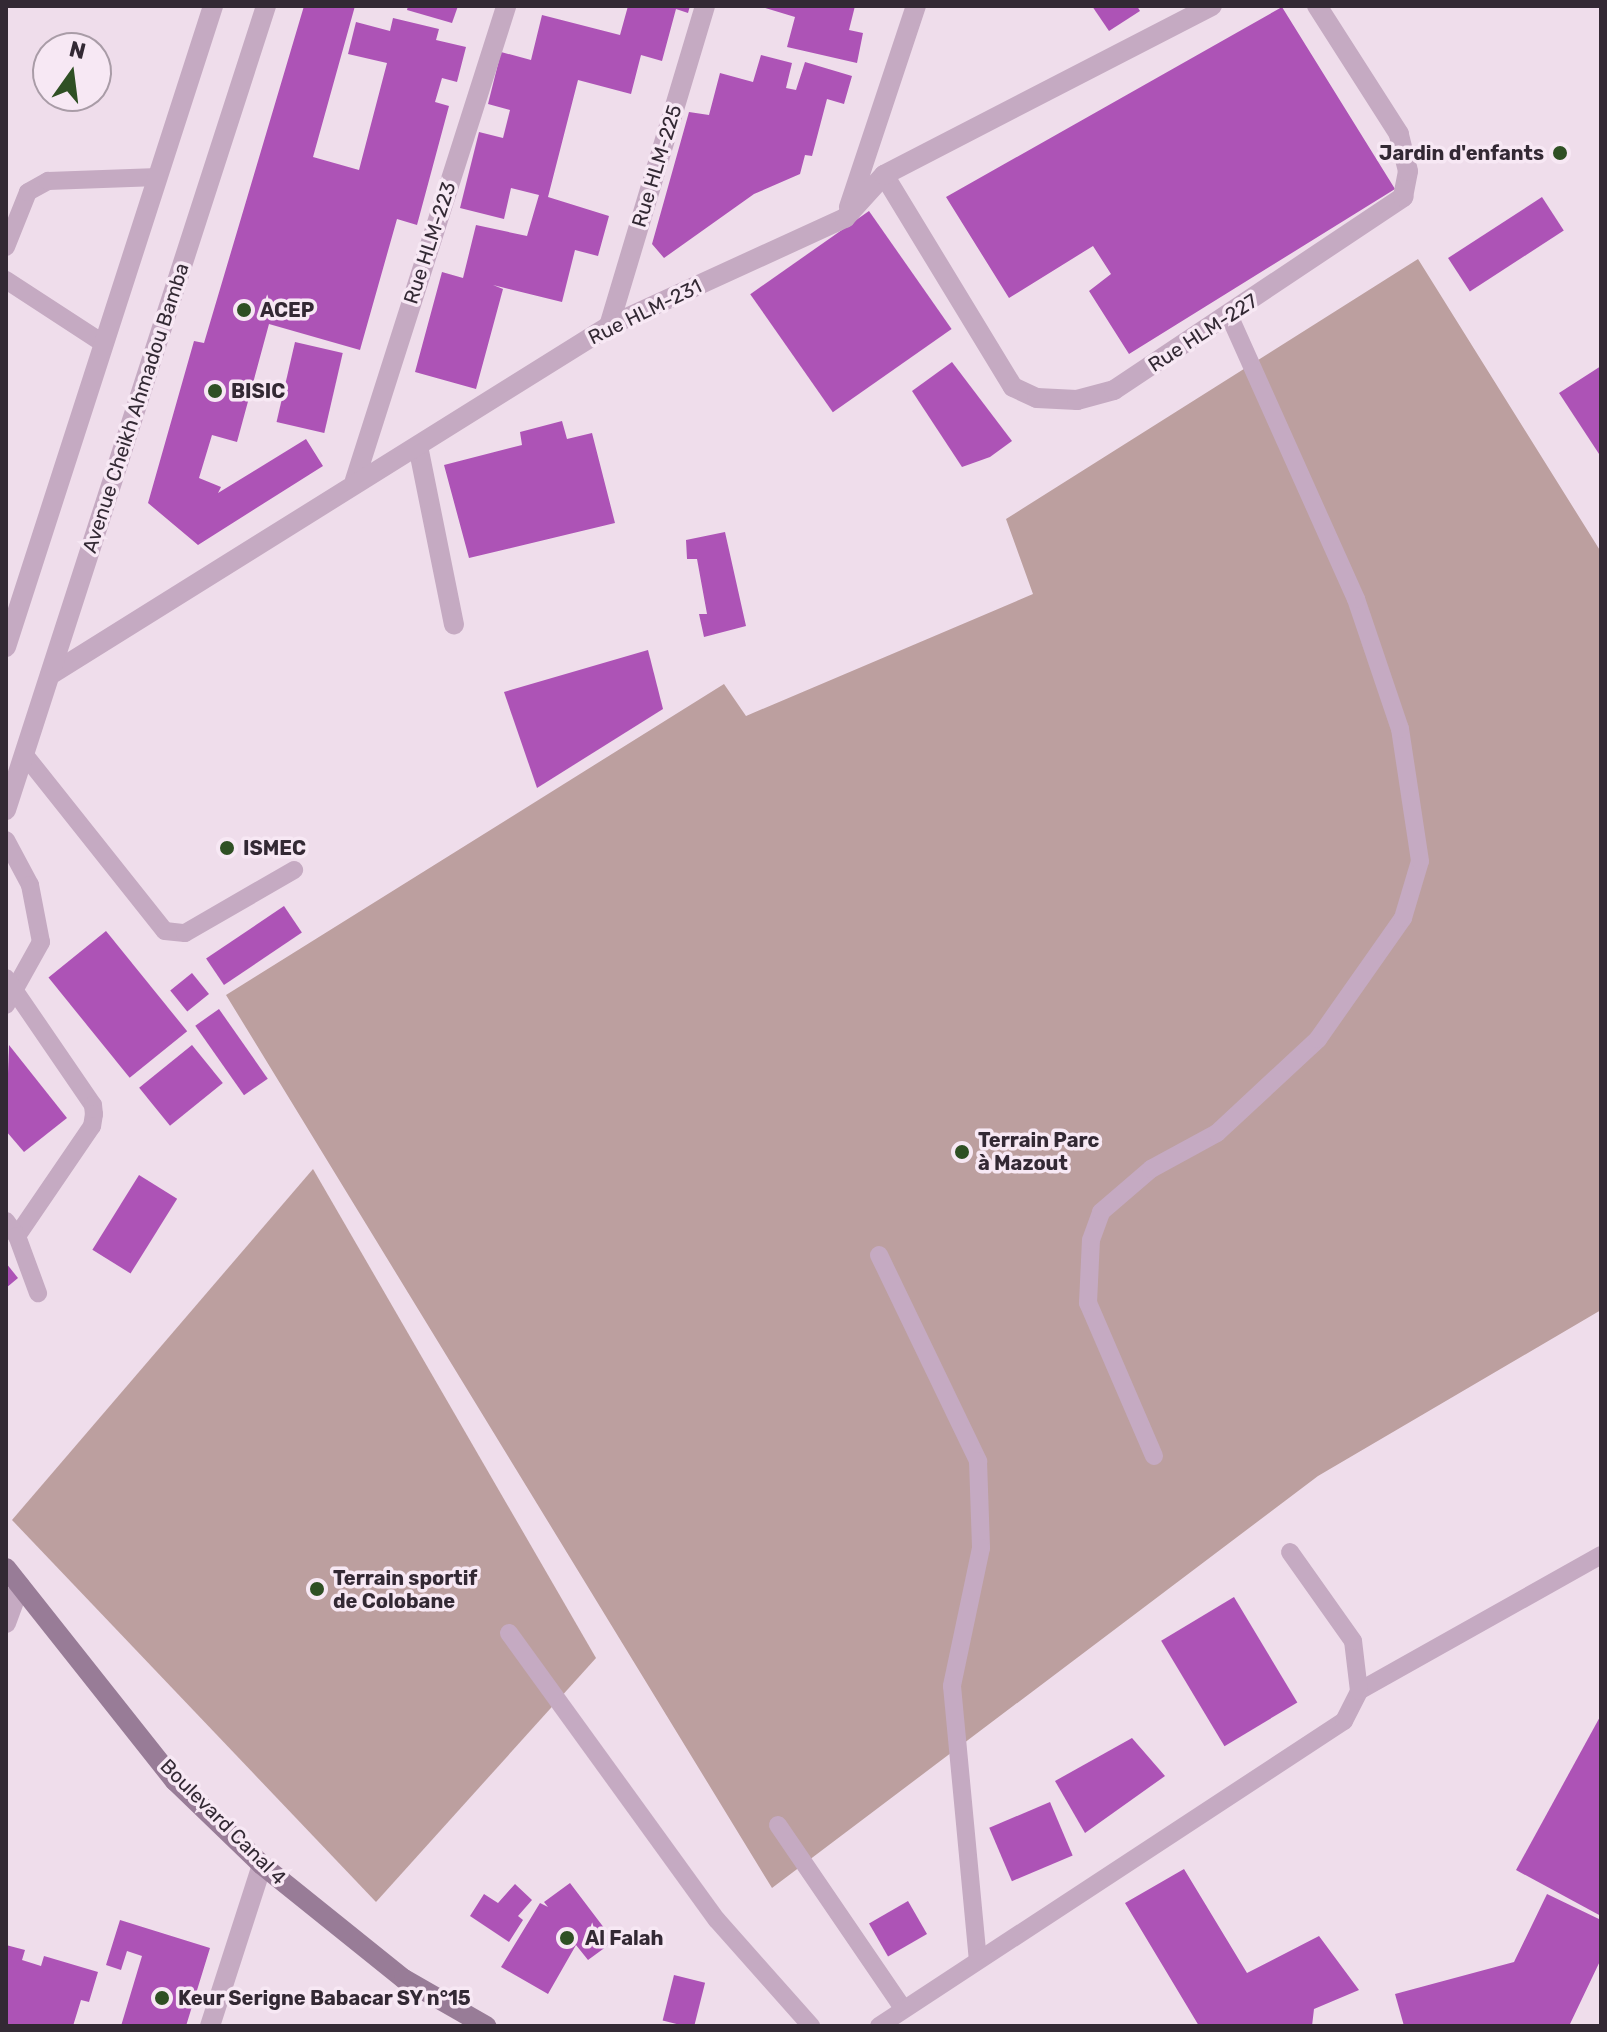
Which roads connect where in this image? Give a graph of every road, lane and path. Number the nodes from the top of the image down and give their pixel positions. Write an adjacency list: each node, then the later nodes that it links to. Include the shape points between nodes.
1 (213, 6): 9 (street)
2 (266, 6): 20 (street, Avenue Cheikh Ahmadou Bamba)
3 (506, 6): 17 (street, Rue HLM-223)
4 (705, 6): 14 (street, Rue HLM-225)
5 (916, 6): 10 (street)
6 (1212, 6): 8 (street, Rue HLM-231)
7 (1317, 6): 13 (street, Rue HLM-227, via 1399,134 1408,171 1403,197)
8 (884, 175): 10 (street, Rue HLM-231); 13 (street, Rue HLM-227, via 1013,387 1037,398 1077,400 1114,390)
9 (158, 177): 11 (lane, via 48,181 28,192); 15 (street)
10 (845, 218): 14 (street, Rue HLM-231)
11 (6, 247)
12 (6, 280): 15 (lane)
13 (1230, 317): 30 (lane, via 1356,599 1400,729 1420,861 1403,918 1318,1039 1217,1133 1151,1169 1101,1212 1091,1240 1088,1303)
14 (609, 326): 16 (street, Rue HLM-231)
15 (104, 344): 19 (street)
16 (418, 446): 17 (street, Rue HLM-231); 18 (street)
17 (355, 480): 20 (street, Rue HLM-231)
18 (454, 624)
19 (6, 647)
20 (50, 675): 21 (street, Avenue Cheikh Ahmadou Bamba)
21 (24, 754): 22 (street, Avenue Cheikh Ahmadou Bamba); 24 (lane, via 165,931 185,933)
22 (6, 810)
23 (6, 840): 25 (lane, via 30,885 41,942)
24 (294, 870)
25 (8, 990): 27 (lane, via 93,1105 94,1114 92,1126)
26 (6, 1221): 27 (lane)
27 (17, 1236): 29 (lane)
28 (879, 1255): 40 (lane, via 978,1461 981,1548 952,1686)
29 (38, 1293)
30 (1154, 1456)
31 (1290, 1552): 37 (lane, via 1353,1641)
32 (1601, 1555): 37 (lane)
33 (6, 1568): 34 (main road, Boulevard Canal 4)
34 (20, 1585): 35 (street); 39 (main road, Boulevard Canal 4, via 175,1781)
35 (6, 1623)
36 (509, 1633): 44 (lane, via 717,1920)
37 (1359, 1691): 40 (lane, via 1344,1721 1311,1745)
38 (778, 1825): 41 (lane)
39 (262, 1865): 42 (street); 43 (main road, Boulevard Canal 4, via 404,1979)
40 (978, 1959): 41 (lane)
41 (902, 2007): 45 (lane)
42 (210, 2026)
43 (486, 2026)
44 (811, 2026)
45 (879, 2026)

